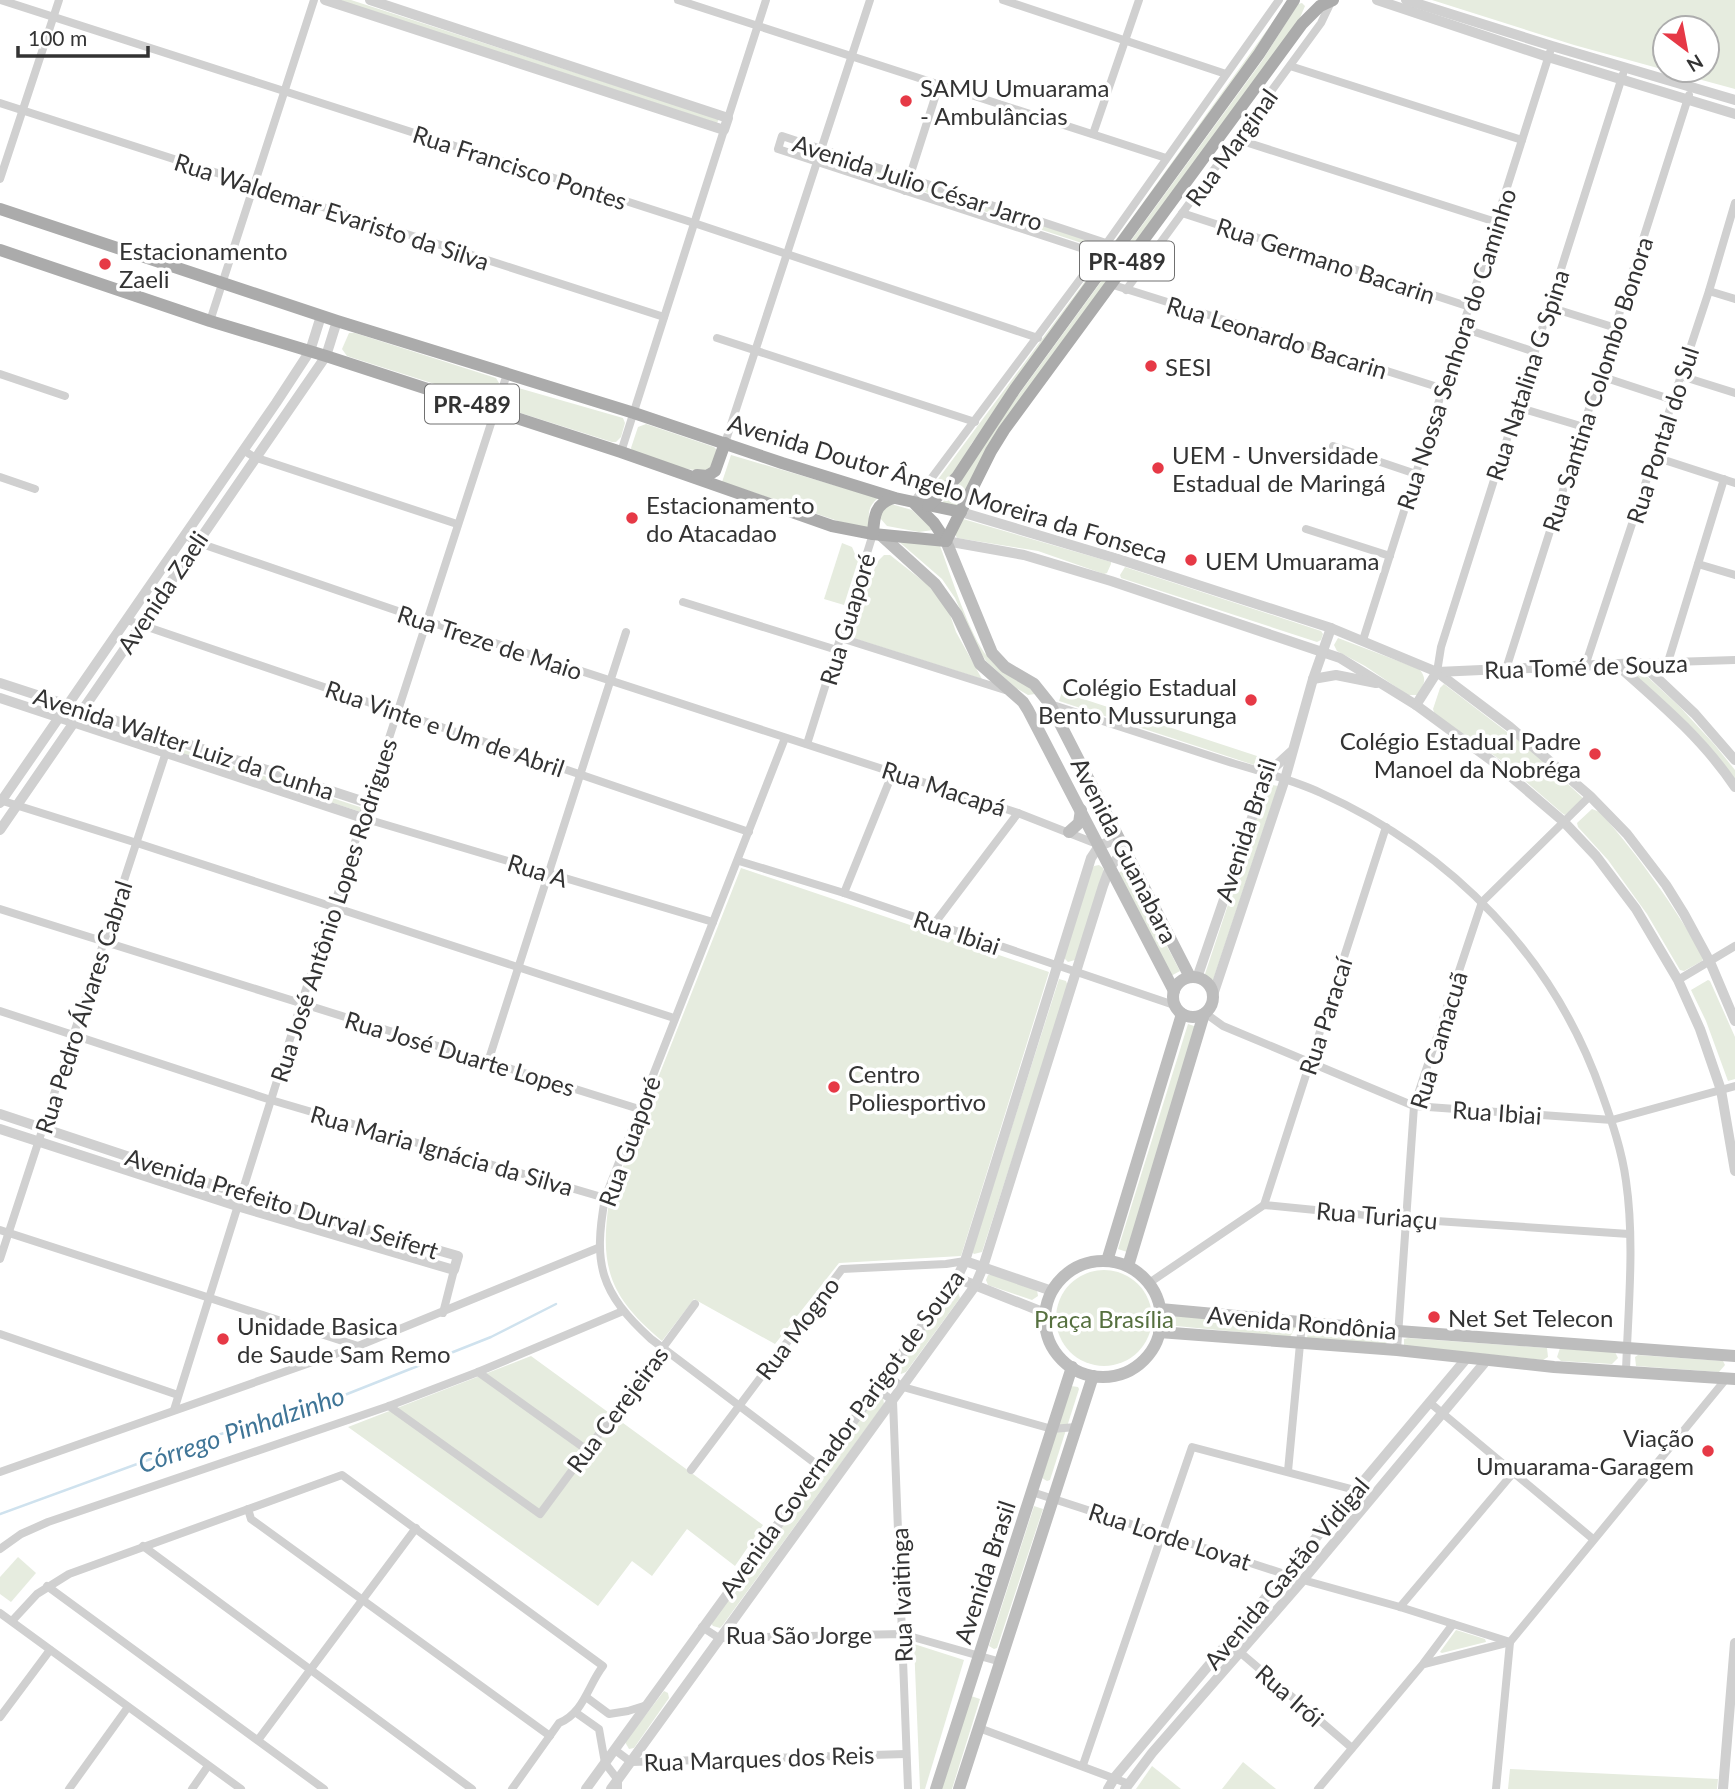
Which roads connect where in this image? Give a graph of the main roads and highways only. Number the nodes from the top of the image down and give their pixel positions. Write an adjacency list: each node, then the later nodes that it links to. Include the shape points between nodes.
1 (1294, 0): 10 (main road, PR-489 / PR-489, via 957,477)
2 (1308, 0): 3 (main road)
3 (1328, 2): 11 (main road, PR-489 / PR-489, via 1302,24 1003,430)
4 (0, 209): 6 (main road, Avenida Doutor Ângelo Moreira da Fonseca / PR-489)
5 (0, 250): 7 (main road, Avenida Doutor Ângelo Moreira da Fonseca / PR-489)
6 (725, 443): 7 (main road, via 713,473 703,477); 8 (main road, Avenida Doutor Ângelo Moreira da Fonseca / PR-489)
7 (684, 474): 12 (main road, Avenida Doutor Ângelo Moreira da Fonseca / PR-489, via 832,526)
8 (895, 498): 9 (main road, Avenida Doutor Ângelo Moreira da Fonseca / PR-489); 12 (main road, via 877,508)
9 (913, 503): 10 (main road, Avenida Doutor Ângelo Moreira da Fonseca / PR-489); 13 (main road)
10 (928, 506): 11 (main road, Avenida Doutor Ângelo Moreira da Fonseca / PR-489)
11 (960, 515): 13 (main road, PR-489 / PR-489)
12 (878, 535): 13 (main road, Avenida Doutor Ângelo Moreira da Fonseca / PR-489); 14 (main road, Avenida Guanabara, via 935,584 957,615 974,654 1023,702)
13 (943, 536): 18 (main road, Avenida Guanabara, via 992,653 1004,667 1034,684 1050,704)
14 (1081, 810): 15 (main road, via 1079,823); 16 (main road, Avenida Guanabara)
15 (1069, 832)
16 (1119, 885): 17 (main road); 19 (main road, Avenida Guanabara)
17 (1103, 886)
18 (1193, 977): 19 (main road, via 1177,984); 21 (main road, via 1211,989)
19 (1174, 991): 20 (main road)
20 (1178, 1010): 21 (main road, via 1189,1017); 22 (main road)
21 (1204, 1013): 23 (main road)
22 (1107, 1261): 23 (main road); 28 (main road, via 1075,1268 1052,1291 1045,1313 1048,1338)
23 (1128, 1266): 24 (main road, via 1149,1283)
24 (1160, 1308): 25 (main road); 26 (main road, Avenida Rondônia)
25 (1159, 1332): 29 (main road, Avenida Rondônia); 30 (main road, via 1135,1367)
26 (1555, 1343): 27 (main road, Avenida Rondônia); 29 (main road)
27 (1735, 1356)
28 (1072, 1367): 30 (main road); 32 (main road, Avenida Brasil)
29 (1554, 1367): 31 (main road, Avenida Rondônia)
30 (1093, 1376): 33 (main road, Avenida Brasil)
31 (1730, 1379)
32 (968, 1691): 33 (main road, via 983,1692); 34 (main road, Avenida Brasil)
33 (987, 1704): 35 (main road, Avenida Brasil)
34 (936, 1789)
35 (959, 1789)

